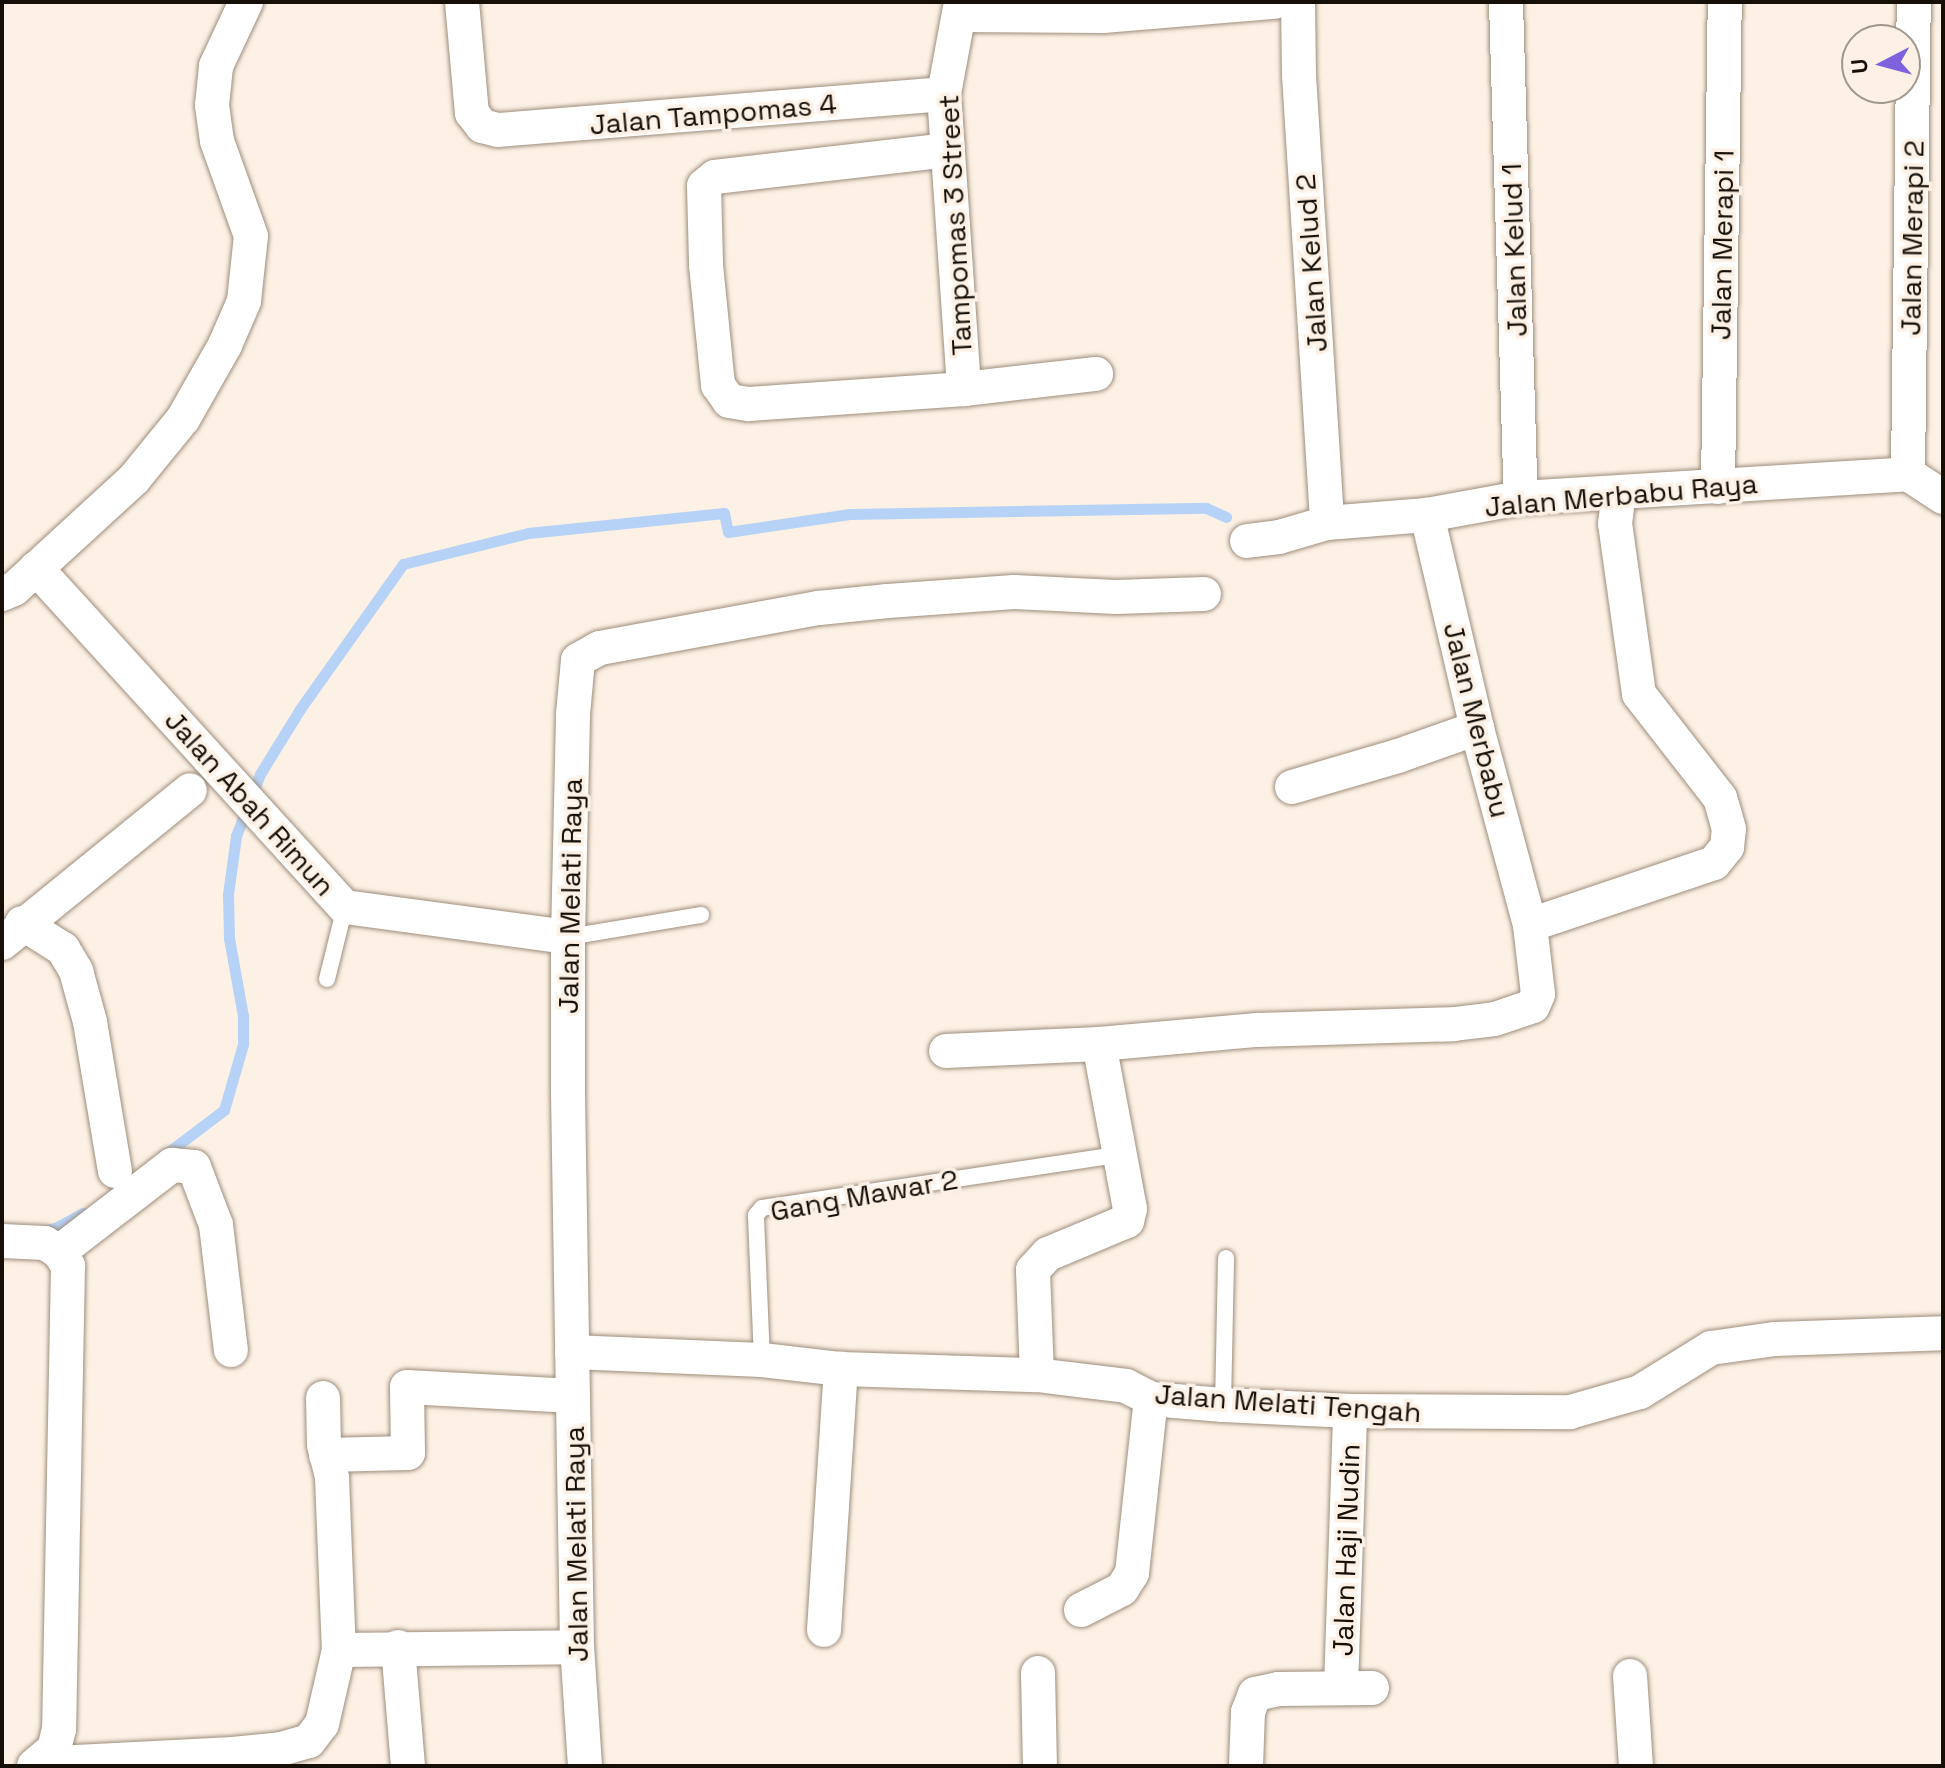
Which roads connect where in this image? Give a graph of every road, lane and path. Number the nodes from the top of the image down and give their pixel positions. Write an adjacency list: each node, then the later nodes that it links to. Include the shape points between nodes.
1 (246, 2): 22 (street, via 216,66 212,105 217,141 251,236 244,301 183,419 134,479)
2 (462, 2): 10 (street, Jalan Tampomas 4, via 472,113 482,126 498,130)
3 (1274, 2): 9 (street)
4 (1298, 2): 20 (street, Jalan Kelud 2)
5 (1506, 2): 18 (street, Jalan Kelud 1)
6 (1725, 2): 15 (street, Jalan Merapi 1)
7 (1914, 2): 14 (street, Jalan Merapi 2)
8 (960, 9): 9 (street); 10 (street, Tampomas 3 Street)
9 (1104, 9)
10 (944, 94): 11 (street, Tampomas 3 Street)
11 (948, 150): 13 (street, Tampomas 3 Street); 13 (street, via 715,177 704,186 706,265 718,385 729,401 749,404)
12 (1096, 374): 13 (street)
13 (964, 389)
14 (1908, 474): 15 (street, Jalan Merbabu Raya); 17 (street)
15 (1718, 487): 16 (street, Jalan Merbabu Raya)
16 (1619, 492): 18 (street, Jalan Merbabu Raya); 30 (street, via 1615,524 1639,694 1720,798 1729,829 1727,847 1714,863)
17 (1943, 497)
18 (1521, 498): 19 (street, Jalan Merbabu Raya)
19 (1427, 515): 20 (street, Jalan Merbabu Raya); 25 (street, Jalan Merbabu)
20 (1327, 523): 21 (street, Jalan Merbabu Raya)
21 (1247, 541)
22 (36, 568): 23 (street); 28 (street, Jalan Abah Rimun)
23 (2, 594)
24 (1204, 594): 32 (street, Jalan Melati Raya, via 1014,592 888,601 819,608 585,653 578,660 575,683)
25 (1477, 728): 26 (street); 30 (street, Jalan Merbabu)
26 (1292, 787)
27 (190, 790): 31 (street)
28 (345, 907): 32 (street, Jalan Abah Rimun); 33 (lane)
29 (701, 915): 32 (lane)
30 (1530, 925): 34 (street, Jalan Merbabu, via 1538,994 1533,1006 1520,1012 1454,1024 1257,1030)
31 (12, 933): 37 (street, via 63,949 76,971)
32 (568, 937): 43 (street, Jalan Melati Raya)
33 (327, 979)
34 (1099, 1044): 35 (street); 36 (street)
35 (946, 1051)
36 (1117, 1155): 44 (lane, Gang Mawar 2, via 762,1208 756,1215); 46 (street, via 1130,1209 1127,1221 1048,1254 1033,1270)
37 (115, 1171)
38 (2, 1241): 39 (street, via 45,1243)
39 (59, 1252): 42 (street, via 172,1165 194,1167 216,1225); 60 (street, via 68,1266 61,1682 54,1749)
40 (1226, 1258): 50 (lane)
41 (1943, 1333): 51 (street, Jalan Melati Tengah, via 1775,1339 1711,1348 1640,1392 1570,1412)
42 (231, 1350)
43 (572, 1352): 44 (street, Jalan Melati Tengah); 47 (street, Jalan Melati Raya)
44 (762, 1360): 45 (street, Jalan Melati Tengah)
45 (841, 1369): 46 (street, Jalan Melati Tengah); 54 (street)
46 (1037, 1375): 49 (street, Jalan Melati Tengah, via 1126,1386)
47 (573, 1396): 52 (street, via 407,1387 408,1453); 56 (street, Jalan Melati Raya)
48 (323, 1398): 52 (street)
49 (1151, 1399): 50 (street, Jalan Melati Tengah); 53 (street, via 1132,1573 1122,1589)
50 (1223, 1405): 51 (street, Jalan Melati Tengah)
51 (1350, 1411): 64 (street, Jalan Haji Nudin, via 1357,1688 1255,1694 1248,1712)
52 (326, 1455): 57 (street, via 332,1478)
53 (1081, 1610)
54 (824, 1630)
55 (398, 1647): 56 (street); 57 (street); 61 (street)
56 (577, 1647): 62 (street, Jalan Melati Raya)
57 (339, 1650): 60 (street, via 322,1724 309,1741 233,1754)
58 (1038, 1673): 63 (street)
59 (1630, 1676): 65 (street)
60 (36, 1765)
61 (408, 1766)
62 (585, 1766)
63 (1040, 1766)
64 (1246, 1766)
65 (1636, 1766)

